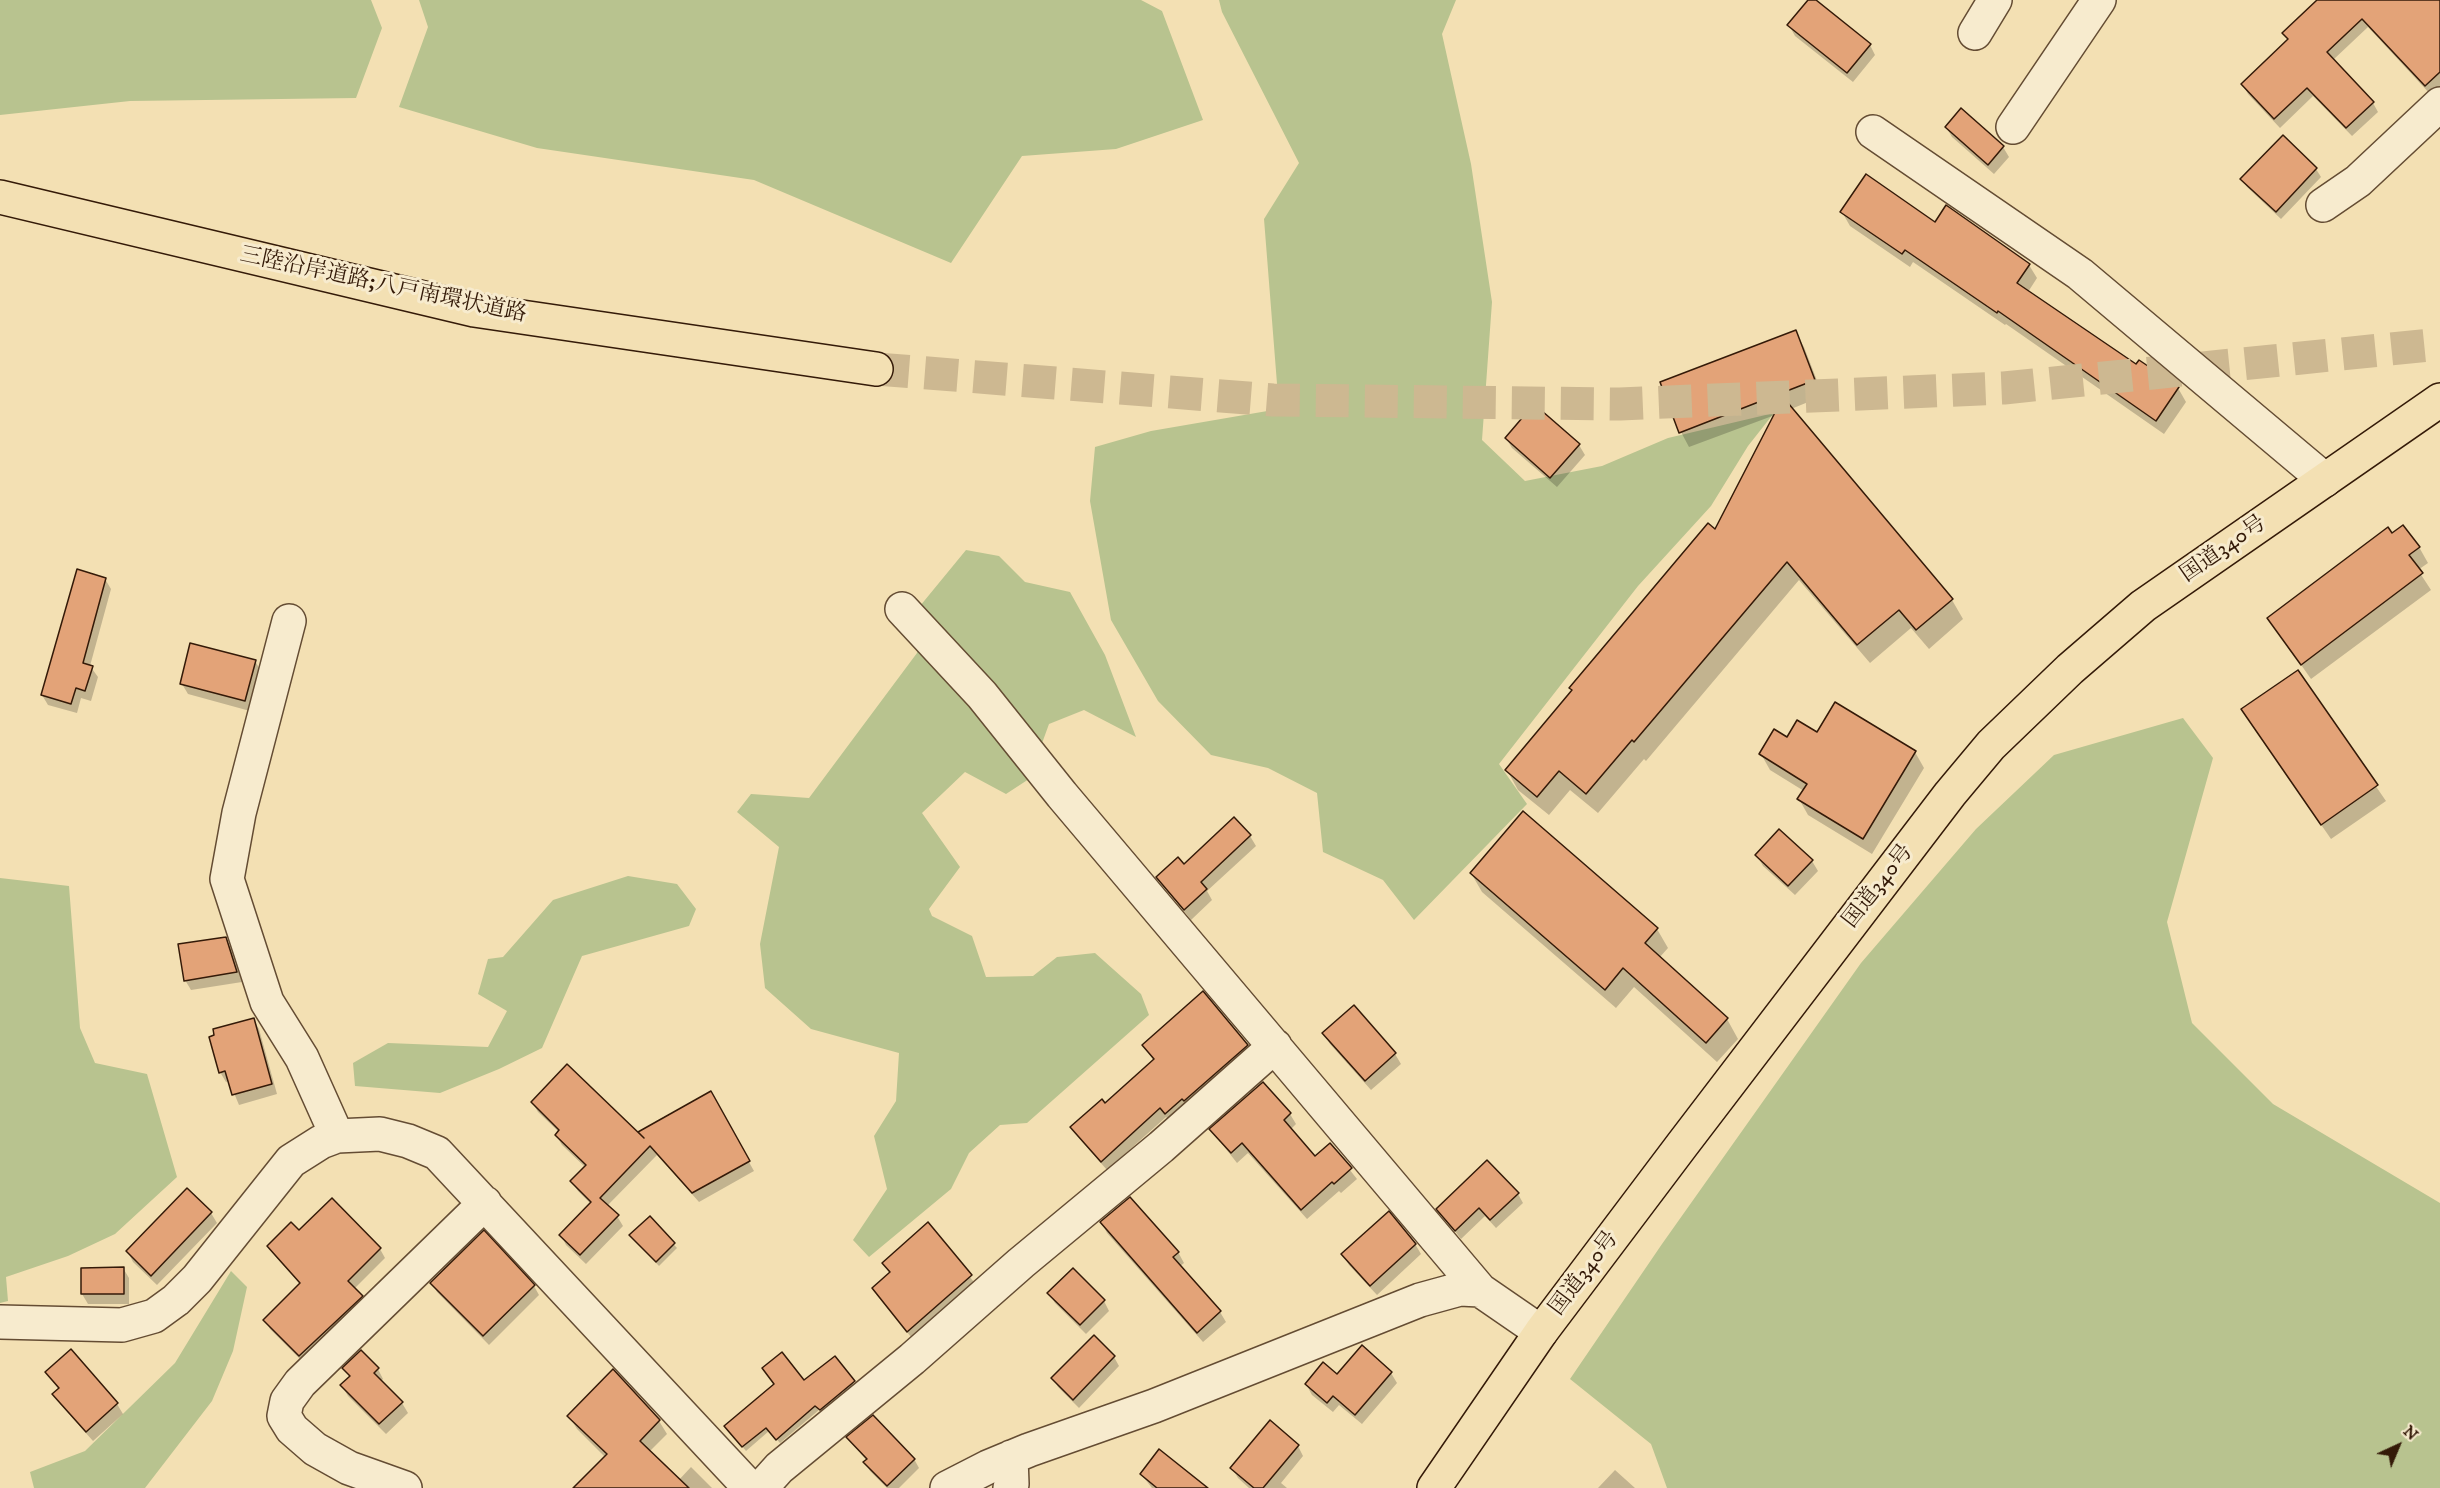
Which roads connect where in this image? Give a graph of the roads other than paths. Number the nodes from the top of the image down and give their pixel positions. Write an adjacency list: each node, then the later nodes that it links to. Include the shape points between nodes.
1 (1995, 0): 3 (street)
2 (2099, 0): 5 (street)
3 (1975, 33)
4 (2440, 104): 8 (street, via 2358,181)
5 (2013, 127)
6 (1873, 132): 11 (street, via 2080,274)
7 (0, 197): 9 (highway, 三陸沿岸道路;八戸南環状道路, via 474,310)
8 (2323, 205)
9 (876, 369)
10 (2440, 400): 11 (highway, 国道340号)
11 (2325, 480): 19 (highway, 国道340号, via 2143,606 1991,745 1787,1006)
12 (902, 609): 14 (street, via 982,695)
13 (289, 621): 15 (street, via 239,813 227,879 267,1002 302,1058)
14 (1275, 1046): 17 (street); 23 (street, via 1161,1147 779,1468)
15 (337, 1136): 16 (street, via 380,1134 437,1153); 18 (street, via 291,1161 197,1280 154,1316 122,1325)
16 (485, 1203): 21 (street, via 300,1383 287,1401 285,1416 292,1429 315,1449 349,1468); 22 (street)
17 (1480, 1290): 19 (street); 20 (street, via 1460,1289 1420,1300 1154,1406)
18 (0, 1323)
19 (1541, 1332): 25 (highway, 国道340号)
20 (1010, 1473): 24 (street)
21 (405, 1488)
22 (750, 1488)
23 (761, 1488)
24 (946, 1488)
25 (1434, 1488)

